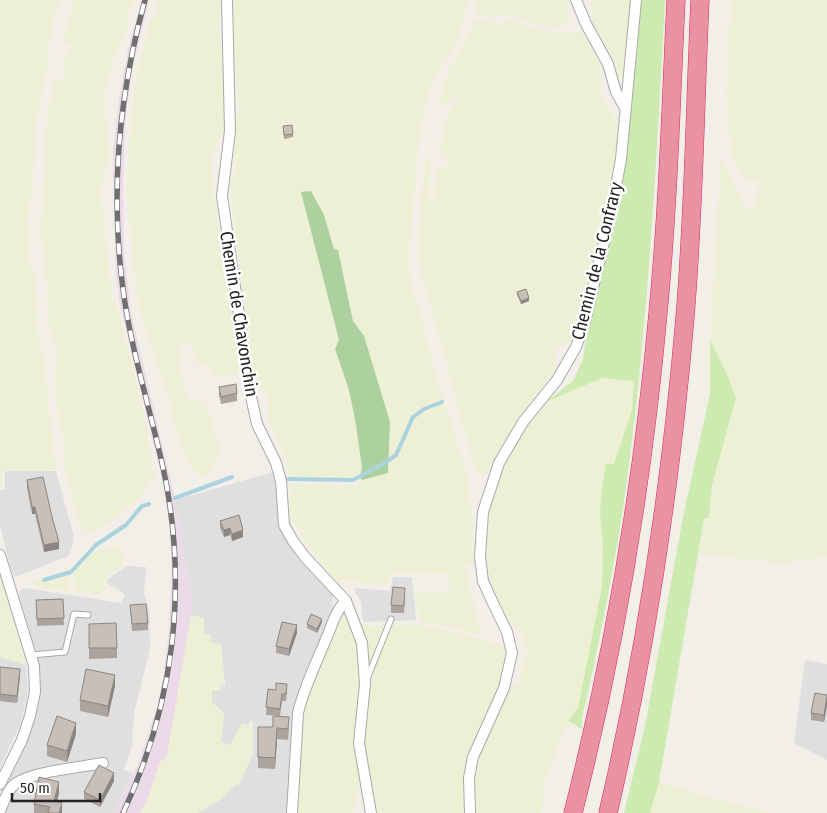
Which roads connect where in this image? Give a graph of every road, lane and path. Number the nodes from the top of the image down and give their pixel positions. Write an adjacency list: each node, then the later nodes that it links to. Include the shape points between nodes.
1 (227, 0): 8 (street, Chemin de Chavonchin, via 230,130 222,196 250,392 258,424 282,481 284,525 305,557)
2 (576, 0): 6 (street, via 608,64 616,92)
3 (636, 0): 6 (street, Chemin de la Confrary)
4 (676, 0): 19 (highway, via 659,310 647,420 618,607)
5 (700, 0): 20 (highway, via 690,236 674,430 649,608)
6 (625, 108): 18 (street, Chemin de la Confrary, via 621,160 611,213 584,325 576,347 557,380 523,422 499,463 484,512 480,557 484,581 508,632 512,653 504,688 474,757 469,778)
7 (0, 555): 11 (street)
8 (346, 601): 12 (street, via 362,643); 16 (street, via 334,620 300,703)
9 (88, 615): 11 (lane, via 74,614 65,652)
10 (391, 619): 12 (lane)
11 (31, 656): 14 (street, via 36,692 22,740)
12 (364, 684): 17 (street, via 360,744)
13 (103, 763): 15 (street, via 22,780 14,784)
14 (0, 784)
15 (0, 811)
16 (292, 813)
17 (371, 813)
18 (470, 813)
19 (573, 813)
20 (608, 813)

